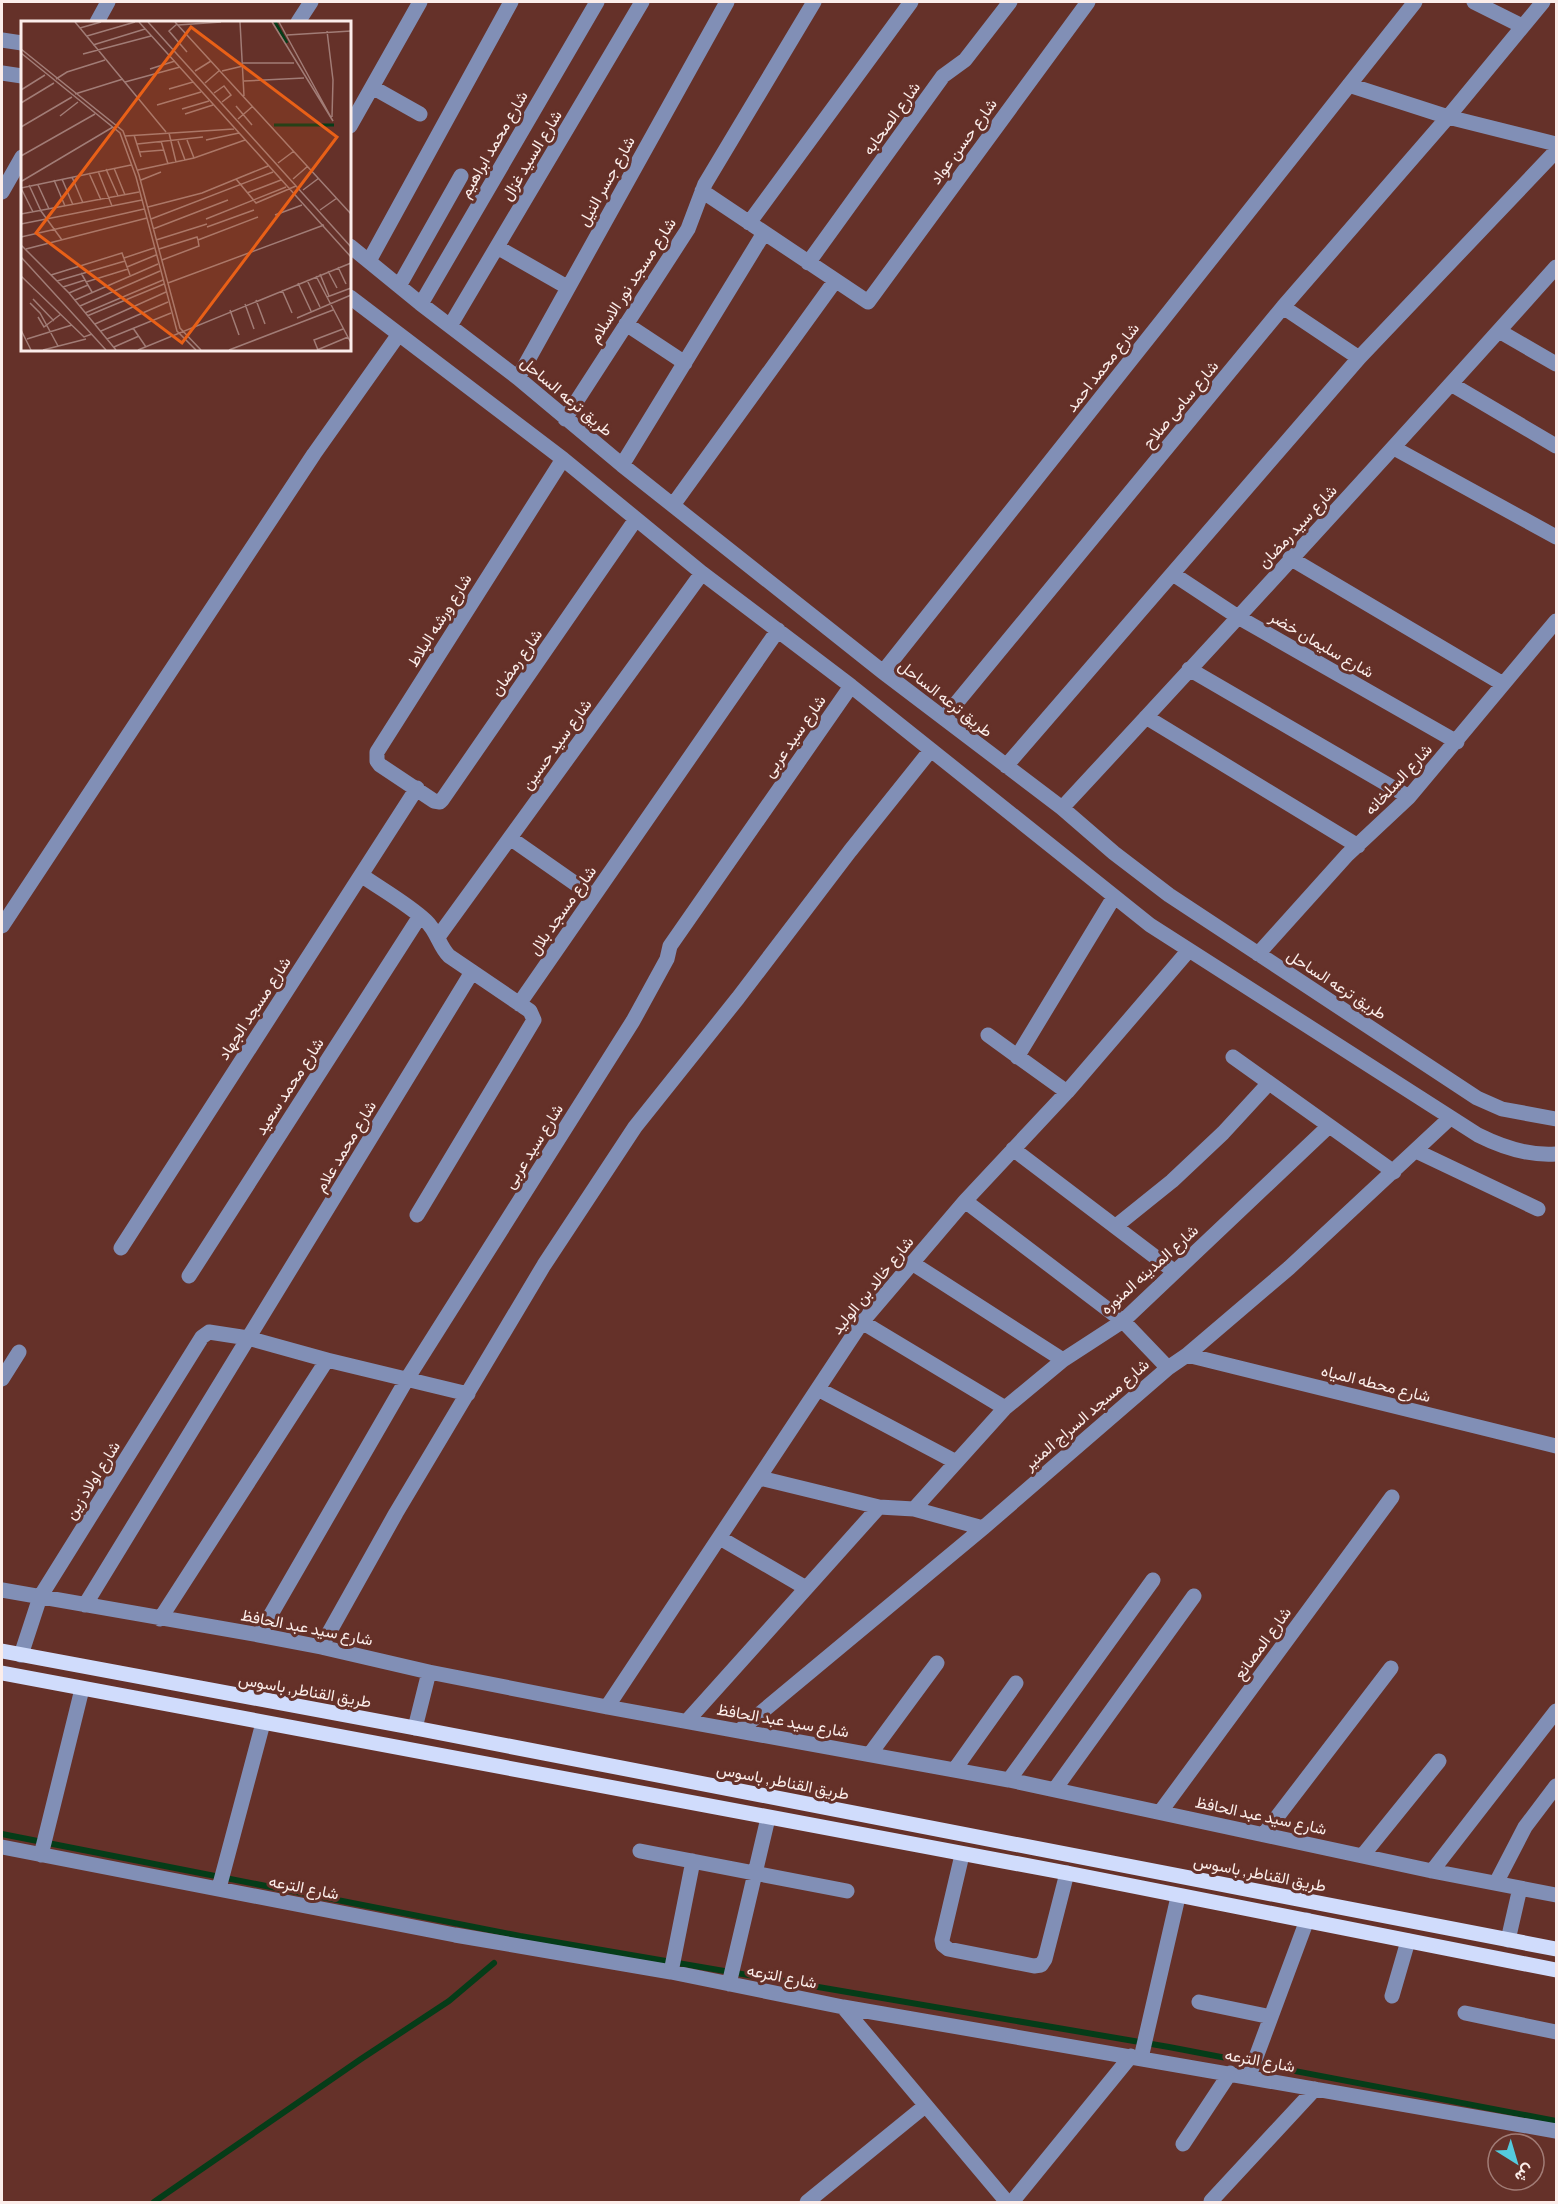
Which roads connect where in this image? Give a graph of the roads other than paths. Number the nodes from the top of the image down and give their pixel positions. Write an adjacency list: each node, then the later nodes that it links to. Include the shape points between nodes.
1 (108, 2): 15 (street)
2 (311, 2): 16 (street)
3 (420, 2): 23 (street)
4 (511, 2): 37 (street)
5 (597, 2): 44 (street, شارع محمد ابراهيم)
6 (642, 2): 36 (street, شارع السيد غزال)
7 (727, 2): 42 (street, شارع جسر النيل)
8 (814, 2): 31 (street, شارع مسجد نور الاسلام)
9 (910, 2): 33 (street)
10 (1010, 2): 38 (street, شارع الصحابه, via 965,60 943,76)
11 (1088, 2): 40 (street, شارع حسن عواد, via 868,302)
12 (1415, 2): 22 (street, شارع محمد احمد)
13 (1474, 2): 17 (street)
14 (1543, 2): 17 (street, شارع سامى صلاح)
15 (98, 21)
16 (299, 21)
17 (1522, 27): 25 (street, شارع سامى صلاح)
18 (2, 40): 19 (street)
19 (21, 43)
20 (2, 72): 21 (street)
21 (21, 76)
22 (1349, 84): 25 (street); 70 (street, شارع محمد احمد)
23 (372, 87): 24 (street); 26 (street)
24 (420, 114)
25 (1448, 117): 27 (street); 45 (street, شارع سامى صلاح)
26 (351, 124)
27 (1557, 144)
28 (1557, 151): 50 (street)
29 (21, 159): 32 (street)
30 (461, 176): 41 (street)
31 (702, 191): 33 (street); 46 (street, شارع مسجد نور الاسلام, via 688,229)
32 (2, 192)
33 (749, 223): 34 (street)
34 (764, 233): 38 (street); 51 (street)
35 (351, 247): 37 (street, طريق ترعه الساحل)
36 (497, 247): 42 (street); 47 (street, شارع السيد غزال)
37 (369, 261): 41 (street, طريق ترعه الساحل)
38 (808, 262): 40 (street)
39 (1557, 267): 48 (street, شارع سيد رمضان)
40 (835, 281): 60 (street)
41 (399, 286): 44 (street, طريق ترعه الساحل)
42 (567, 287): 53 (street, شارع جسر النيل)
43 (351, 298): 49 (street)
44 (421, 304): 47 (street, طريق ترعه الساحل)
45 (1283, 307): 50 (street); 74 (street, شارع سامى صلاح)
46 (626, 324): 51 (street); 55 (street, شارع مسجد نور الاسلام)
47 (450, 326): 53 (street, طريق ترعه الساحل)
48 (1499, 331): 52 (street); 54 (street, شارع سيد رمضان)
49 (399, 334): 58 (street); 87 (street, via 314,454)
50 (1359, 358): 65 (street)
51 (685, 363): 59 (street)
52 (1557, 364)
53 (518, 378): 55 (street, طريق ترعه الساحل)
54 (1451, 384): 56 (street); 57 (street, شارع سيد رمضان)
55 (565, 419): 59 (street, طريق ترعه الساحل)
56 (1557, 446)
57 (1394, 448): 62 (street); 63 (street, شارع سيد رمضان)
58 (563, 459): 61 (street); 78 (street, شارع ورشه البلاط, via 377,752 380,765)
59 (622, 465): 60 (street, طريق ترعه الساحل)
60 (673, 504): 70 (street, طريق ترعه الساحل)
61 (636, 519): 64 (street); 78 (street, شارع رمضان, via 442,800 434,801)
62 (1557, 537)
63 (1290, 558): 66 (street, شارع سيد رمضان); 71 (street)
64 (702, 573): 68 (street); 81 (street, شارع سيد حسين)
65 (1173, 574): 66 (street, شارع سليمان خضر); 77 (street)
66 (1239, 617): 69 (street, شارع سيد رمضان); 75 (street, شارع سليمان خضر)
67 (1557, 621): 71 (street, شارع السلخانه)
68 (778, 630): 72 (street); 84 (street, شارع مسجد بلال)
69 (1189, 669): 73 (street, شارع سيد رمضان); 79 (street)
70 (883, 672): 74 (street, طريق ترعه الساحل)
71 (1503, 684): 75 (street, شارع السلخانه)
72 (851, 686): 76 (street); 122 (street, شارع سيد عربى, via 670,946 633,1022)
73 (1146, 717): 80 (street, شارع سيد رمضان); 82 (street)
74 (944, 718): 77 (street, طريق ترعه الساحل)
75 (1456, 741): 79 (street, شارع السلخانه)
76 (930, 751): 85 (street); 124 (street, via 634,1127 544,1265)
77 (1006, 766): 80 (street, طريق ترعه الساحل)
78 (417, 788): 83 (street, شارع مسجد الجهاد)
79 (1410, 796): 82 (street, شارع السلخانه)
80 (1062, 808): 90 (street, طريق ترعه الساحل, via 1169,895)
81 (510, 838): 84 (street); 88 (street, شارع سيد حسين)
82 (1358, 846): 90 (street, شارع السلخانه)
83 (361, 875): 86 (street); 109 (street, شارع مسجد الجهاد)
84 (593, 896): 92 (street, شارع مسجد بلال)
85 (1114, 897): 89 (street); 94 (street)
86 (420, 916): 88 (street); 112 (street, شارع محمد سعيد)
87 (2, 926)
88 (438, 937): 91 (street, via 444,951)
89 (1189, 950): 97 (street, شارع خالد بن الوليد); 98 (street)
90 (1258, 954): 99 (street, طريق ترعه الساحل, via 1477,1098 1502,1109)
91 (472, 972): 92 (street); 115 (street, شارع محمد علام)
92 (519, 1004): 107 (street, via 530,1011 534,1020)
93 (988, 1035): 94 (street)
94 (1017, 1057): 97 (street)
95 (1233, 1057): 96 (street)
96 (1269, 1083): 100 (street); 108 (street, via 1181,1173)
97 (1067, 1092): 101 (street, شارع خالد بن الوليد)
98 (1450, 1118): 102 (street, شارع مسجد السراج المنير); 103 (street, via 1498,1144)
99 (1557, 1119)
100 (1329, 1126): 104 (street); 111 (street, شارع المدينه المنوره)
101 (1013, 1149): 105 (street, شارع خالد بن الوليد); 108 (street)
102 (1416, 1151): 104 (street, شارع مسجد السراج المنير); 106 (street)
103 (1557, 1154)
104 (1394, 1172): 117 (street, شارع مسجد السراج المنير)
105 (965, 1201): 110 (street, شارع خالد بن الوليد); 113 (street)
106 (1538, 1209)
107 (417, 1215)
108 (1116, 1226): 111 (street)
109 (121, 1248)
110 (912, 1263): 114 (street, شارع خالد بن الوليد); 119 (street)
111 (1175, 1272): 113 (street, شارع المدينه المنوره)
112 (189, 1276)
113 (1123, 1321): 119 (street, شارع المدينه المنوره); 120 (street)
114 (862, 1322): 123 (street, شارع خالد بن الوليد); 125 (street)
115 (248, 1338): 118 (street); 138 (street, شارع اولاد زين, via 209,1332 202,1337); 139 (street, شارع محمد علام)
116 (19, 1352): 121 (street)
117 (1187, 1355): 120 (street, شارع مسجد السراج المنير); 126 (street, شارع محطه المياه)
118 (327, 1360): 122 (street); 140 (street)
119 (1063, 1360): 125 (street, شارع المدينه المنوره)
120 (1168, 1368): 132 (street, شارع مسجد السراج المنير)
121 (2, 1379)
122 (407, 1379): 124 (street); 141 (street, شارع سيد عربى)
123 (818, 1389): 127 (street); 128 (street, شارع خالد بن الوليد)
124 (468, 1394): 142 (street)
125 (1005, 1408): 127 (street, شارع المدينه المنوره)
126 (1557, 1446)
127 (956, 1462): 131 (street, شارع المدينه المنوره)
128 (760, 1478): 130 (street); 133 (street, شارع خالد بن الوليد)
129 (1392, 1497): 163 (street, شارع المصانع)
130 (879, 1507): 131 (street); 135 (street)
131 (914, 1509): 132 (street)
132 (983, 1528): 156 (street, شارع مسجد السراج المنير)
133 (720, 1538): 135 (street); 151 (street, شارع خالد بن الوليد)
134 (1153, 1580): 160 (street)
135 (806, 1588): 153 (street)
136 (2, 1590): 138 (street, شارع سيد عبد الحافظ)
137 (1194, 1596): 162 (street)
138 (40, 1597): 139 (street, شارع سيد عبد الحافظ); 144 (street, شارع اولاد زين)
139 (85, 1605): 140 (street, شارع سيد عبد الحافظ)
140 (160, 1619): 141 (street, شارع سيد عبد الحافظ)
141 (259, 1635): 142 (street, شارع سيد عبد الحافظ)
142 (321, 1647): 147 (street, شارع سيد عبد الحافظ)
143 (2, 1651): 144 (main road, طريق القناطر, باسوس)
144 (21, 1655): 155 (main road, طريق القناطر, باسوس)
145 (938, 1663): 157 (street)
146 (1391, 1668): 165 (street)
147 (429, 1672): 151 (street, شارع سيد عبد الحافظ); 155 (street)
148 (2, 1673): 150 (main road)
149 (1016, 1683): 159 (street)
150 (82, 1689): 154 (main road); 169 (street)
151 (608, 1707): 153 (street, شارع سيد عبد الحافظ)
152 (1557, 1711): 172 (street)
153 (687, 1721): 156 (street, شارع سيد عبد الحافظ)
154 (262, 1723): 164 (main road); 176 (street)
155 (415, 1728): 182 (main road, طريق القناطر, باسوس)
156 (739, 1731): 157 (street, شارع سيد عبد الحافظ)
157 (870, 1754): 159 (street, شارع سيد عبد الحافظ)
158 (1439, 1761): 170 (street)
159 (955, 1769): 160 (street, شارع سيد عبد الحافظ)
160 (1009, 1779): 162 (street, شارع سيد عبد الحافظ)
161 (1557, 1786): 175 (street, via 1525,1827)
162 (1055, 1789): 163 (street, شارع سيد عبد الحافظ)
163 (1161, 1811): 165 (street, شارع سيد عبد الحافظ)
164 (768, 1818): 168 (main road); 173 (street)
165 (1264, 1834): 170 (street, شارع سيد عبد الحافظ)
166 (2, 1847): 169 (street, شارع الترعه)
167 (640, 1851): 171 (street)
168 (962, 1854): 174 (main road); 174 (street, via 943,1945 1034,1966 1045,1959)
169 (40, 1855): 176 (street, شارع الترعه)
170 (1363, 1856): 172 (street, شارع سيد عبد الحافظ)
171 (693, 1861): 173 (street); 186 (street)
172 (1432, 1870): 175 (street, شارع سيد عبد الحافظ)
173 (755, 1872): 178 (street); 187 (street)
174 (1067, 1873): 180 (main road)
175 (1496, 1883): 177 (street, شارع سيد عبد الحافظ)
176 (219, 1888): 186 (street, شارع الترعه, via 454,1935)
177 (1520, 1888): 179 (street, شارع سيد عبد الحافظ); 182 (street)
178 (847, 1892)
179 (1557, 1895)
180 (1178, 1897): 181 (main road); 194 (street)
181 (1307, 1920): 183 (main road); 192 (street)
182 (1508, 1940): 184 (main road, طريق القناطر, باسوس)
183 (1408, 1941): 185 (main road); 188 (street)
184 (1557, 1949)
185 (1557, 1970)
186 (671, 1972): 187 (street, شارع الترعه)
187 (729, 1984): 190 (street, شارع الترعه)
188 (1392, 1996)
189 (1199, 2002): 192 (street)
190 (843, 2007): 194 (street, شارع الترعه); 198 (street)
191 (1465, 2013): 193 (street)
192 (1271, 2017): 196 (street)
193 (1557, 2032)
194 (1136, 2057): 195 (street, شارع الترعه); 204 (street)
195 (1230, 2073): 196 (street, شارع الترعه); 200 (street)
196 (1249, 2076): 197 (street, شارع الترعه)
197 (1315, 2089): 199 (street, شارع الترعه); 201 (street)
198 (925, 2106): 202 (street); 203 (street)
199 (1557, 2131)
200 (1183, 2144)
201 (1211, 2200)
202 (807, 2202)
203 (1007, 2202)
204 (1012, 2202)

